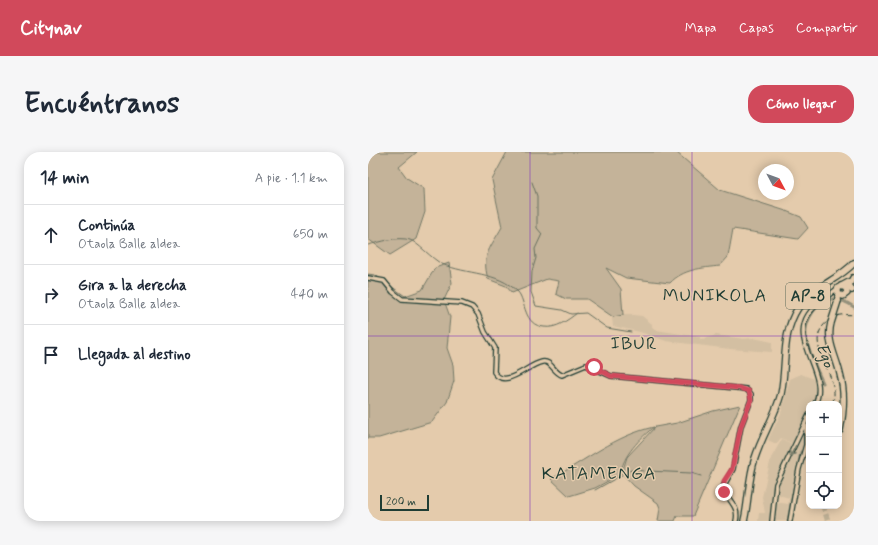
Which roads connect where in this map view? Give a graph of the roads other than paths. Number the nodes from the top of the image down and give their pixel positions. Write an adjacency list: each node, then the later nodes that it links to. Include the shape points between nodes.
1 (854, 263): 6 (highway, AP-8, via 817,288 802,302 790,323)
2 (854, 267): 6 (highway, AP-8, via 818,291 805,304 793,324)
3 (368, 278): 13 (main road, via 384,281 392,292 402,299 462,303 472,307 495,348 494,372 501,379 542,362 548,363 562,375 586,365 611,376 740,388 749,391 751,400 741,426 732,469 723,487 725,494 736,507)
4 (852, 279): 5 (highway); 5 (highway)
5 (843, 293): 7 (main road, via 821,300 807,316 804,328 805,341 819,385); 8 (highway, bridge, via 831,322 830,339 840,372)
6 (787, 346): 14 (highway, AP-8, via 782,400 756,462)
7 (816, 401)
8 (842, 405)
9 (806, 423): 10 (main road)
10 (799, 438): 11 (main road, via 804,436); 15 (main road, one-way to 15, via 776,484)
11 (806, 439)
12 (806, 444): 16 (main road)
13 (736, 521)
14 (745, 521)
15 (772, 521)
16 (790, 521)

